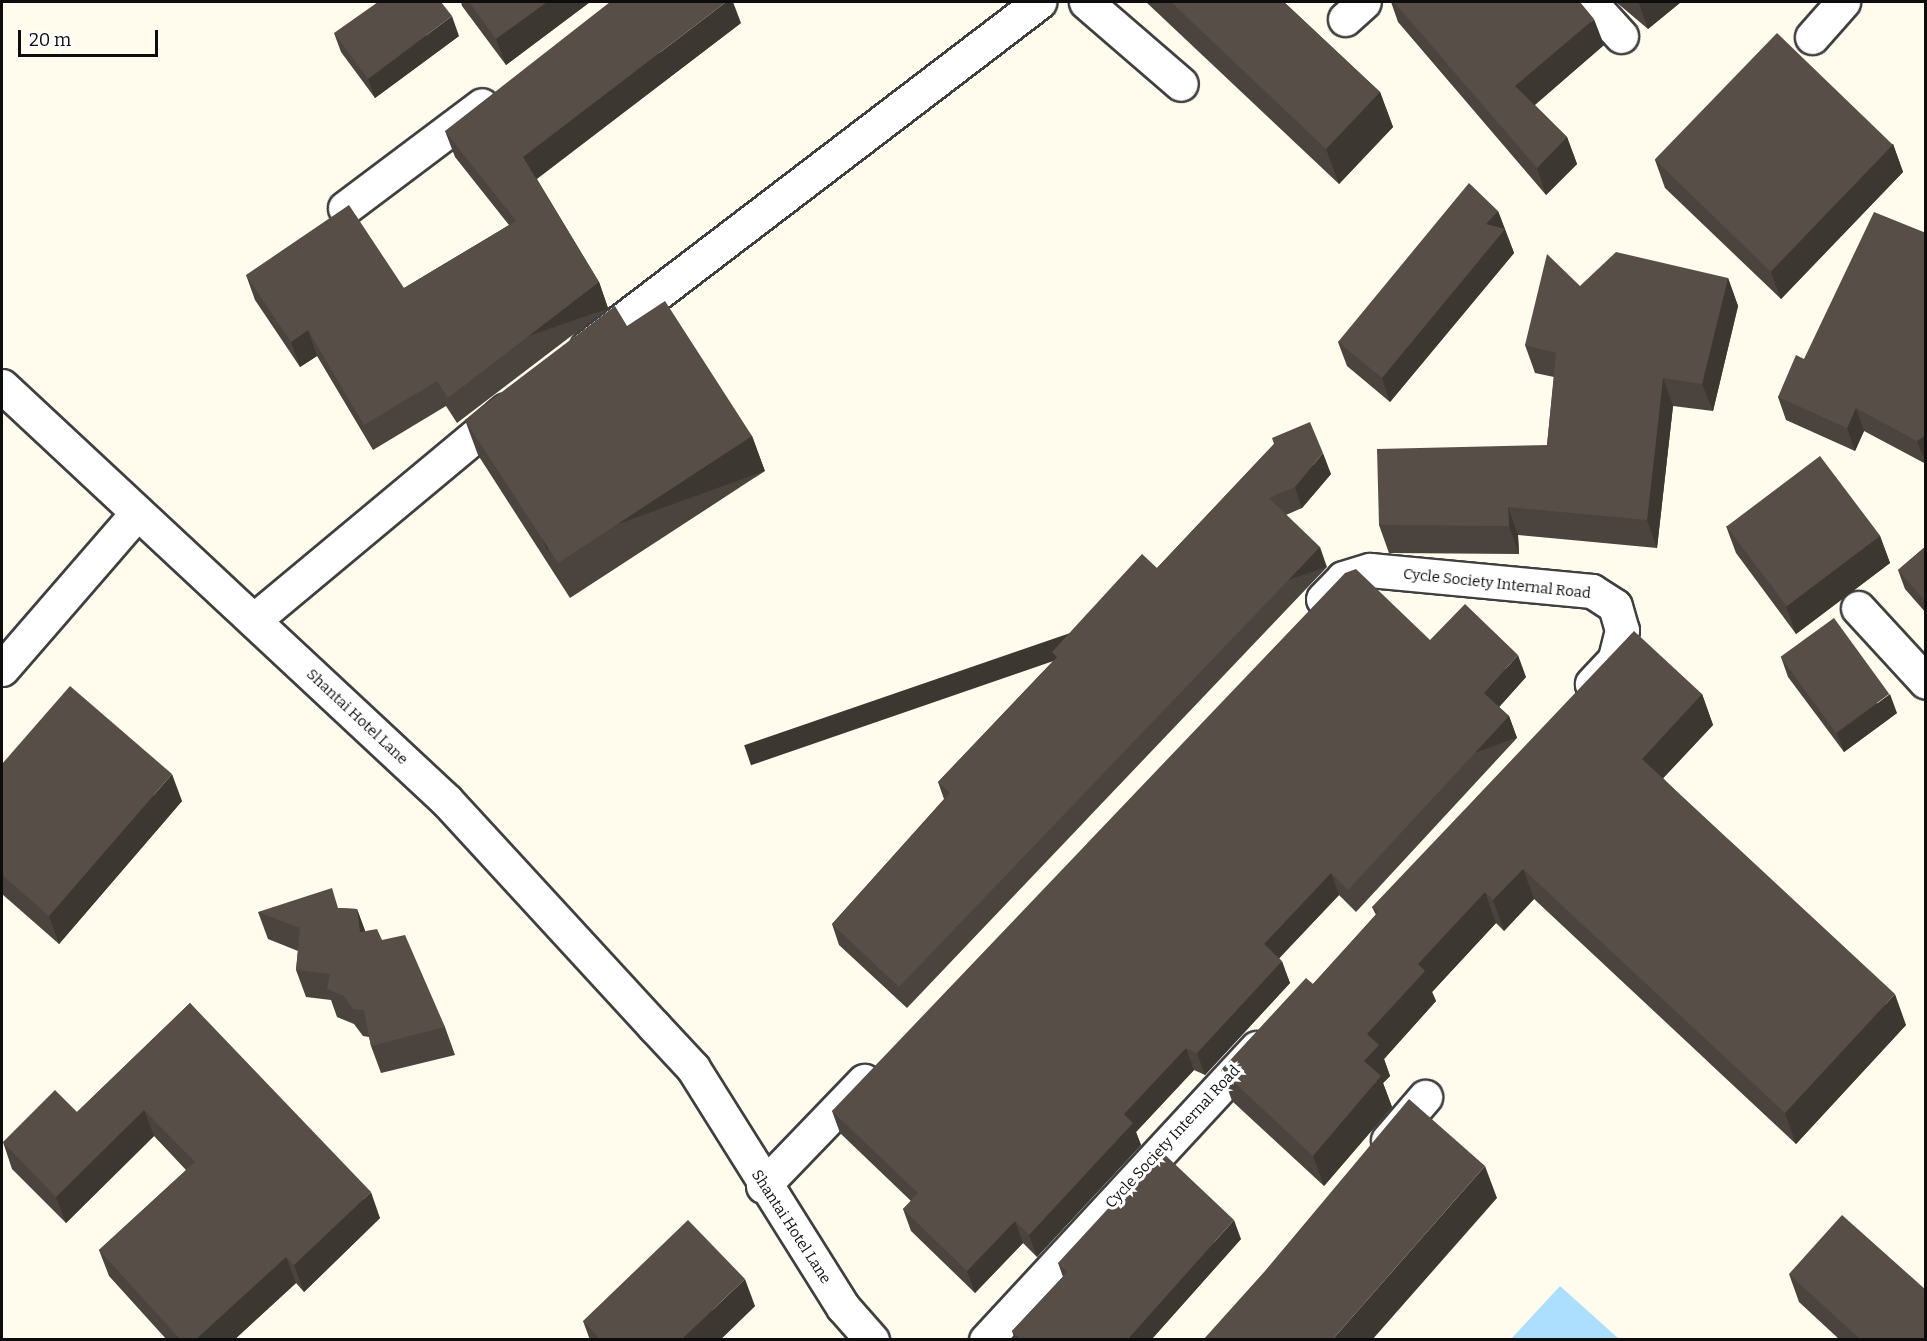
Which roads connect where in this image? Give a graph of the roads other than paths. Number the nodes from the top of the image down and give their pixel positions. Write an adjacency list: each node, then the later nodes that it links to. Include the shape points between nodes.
1 (1039, 2): 10 (street)
2 (1086, 2): 7 (street)
3 (1590, 2): 5 (street)
4 (1843, 2): 6 (street)
5 (1621, 36)
6 (1812, 37)
7 (1181, 84)
8 (507, 87): 9 (street)
9 (345, 208)
10 (562, 366)
11 (2, 386): 13 (street, Shantai Hotel Lane)
12 (534, 388): 15 (street, via 430,468)
13 (137, 513): 15 (street, Shantai Hotel Lane); 17 (street)
14 (1858, 608): 18 (street)
15 (254, 620): 24 (street, Shantai Hotel Lane, via 447,801 693,1068)
16 (1302, 621): 19 (street, Cycle Society Internal Road, via 1343,578 1370,570 1592,591 1615,606 1622,630 1615,659)
17 (2, 669)
18 (1926, 682)
19 (1566, 712)
20 (1276, 1026): 26 (street, Cycle Society Internal Road)
21 (886, 1058): 24 (street)
22 (1425, 1097): 23 (street)
23 (1371, 1160)
24 (763, 1186): 25 (street, Shantai Hotel Lane, via 843,1307)
25 (872, 1340)
26 (986, 1340)

